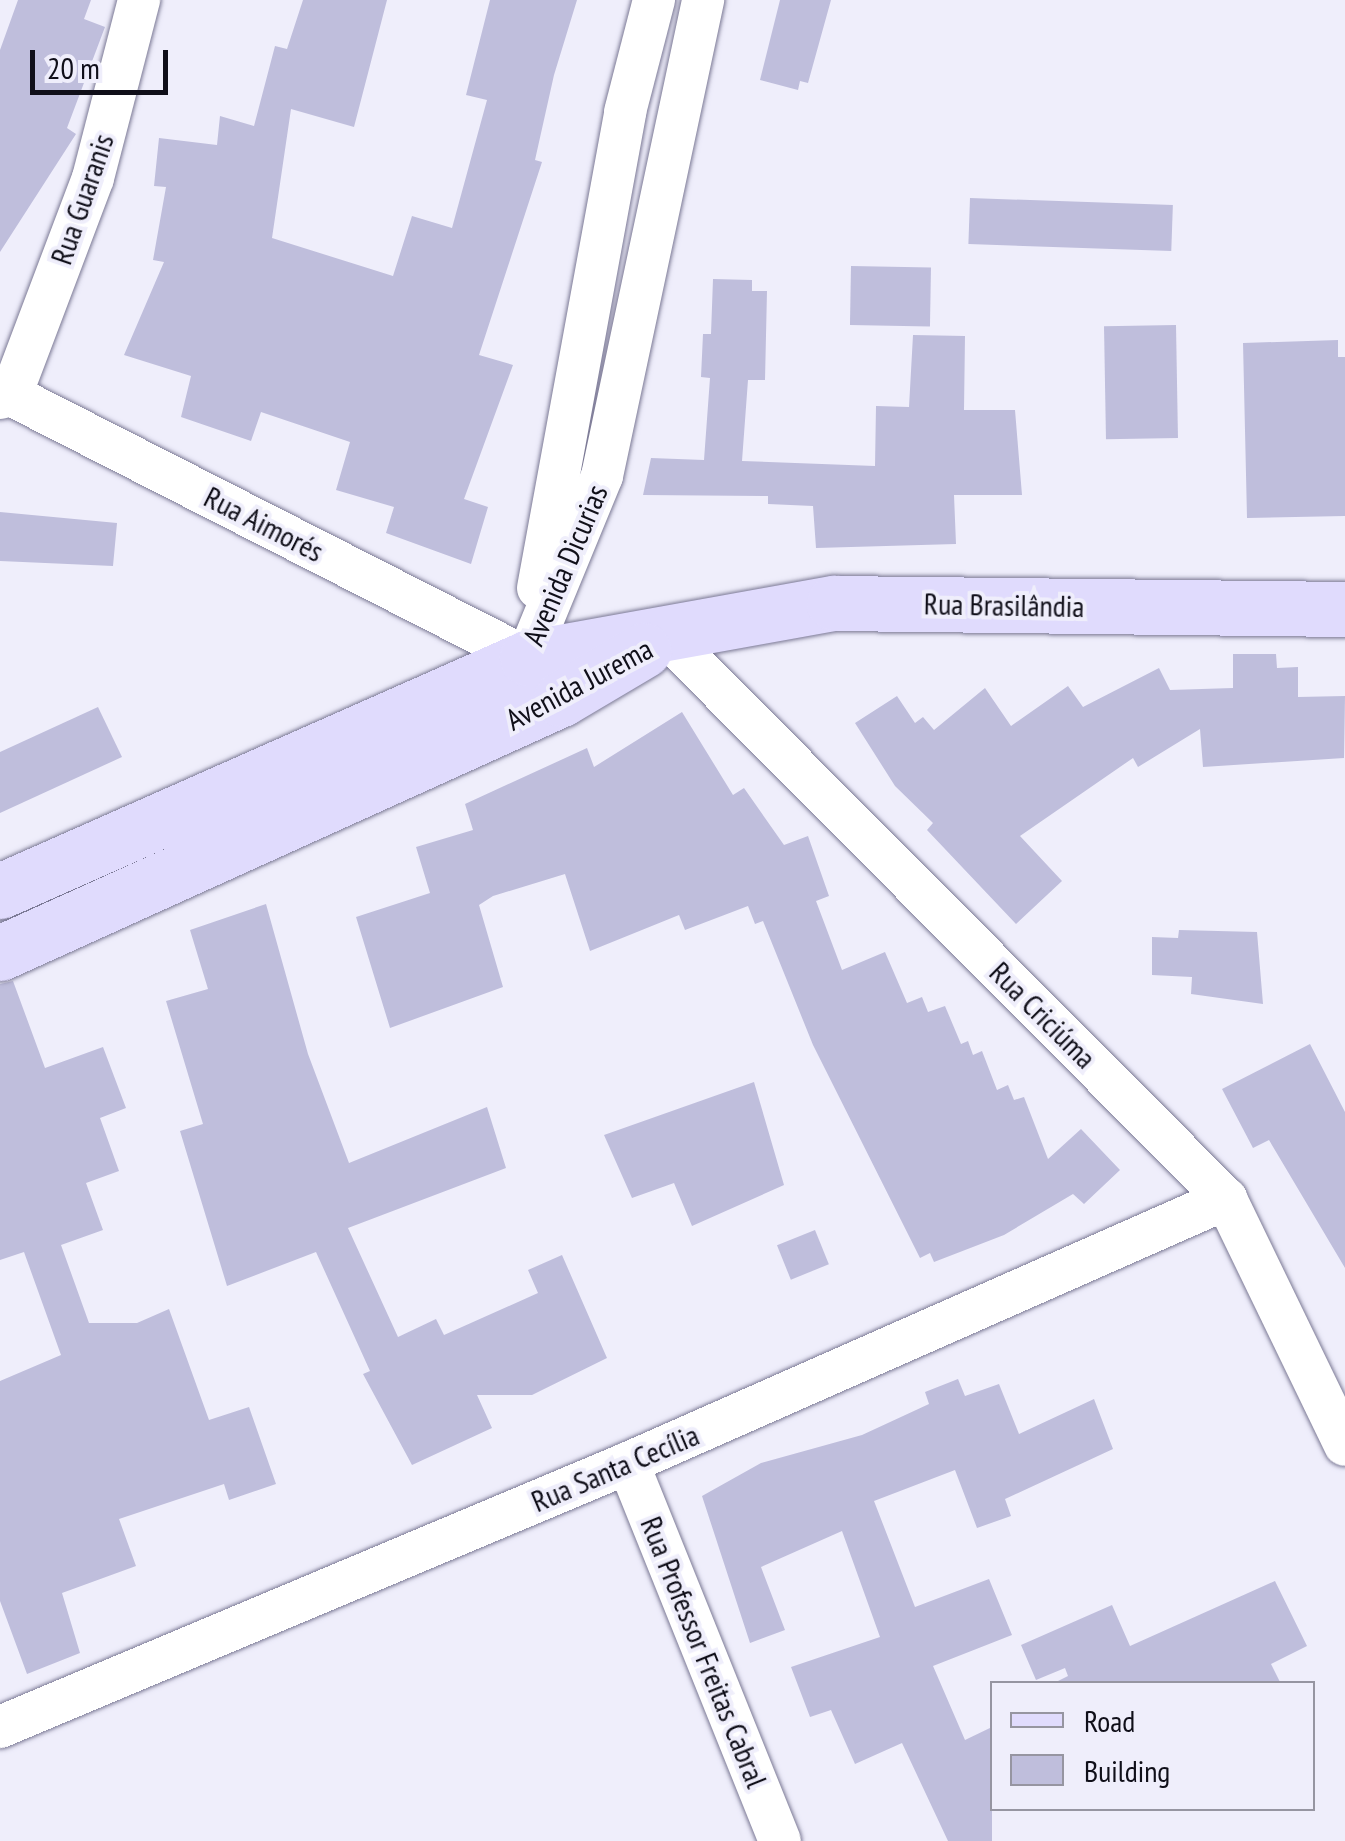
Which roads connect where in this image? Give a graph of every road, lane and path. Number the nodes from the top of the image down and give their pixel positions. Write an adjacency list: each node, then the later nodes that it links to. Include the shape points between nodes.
1 (139, 0): 4 (street, Rua Guaranis, via 94,178)
2 (654, 0): 7 (street, Avenida Dicurias, via 618,149)
3 (703, 0): 7 (street, Avenida Dicurias, via 602,476)
4 (6, 397): 7 (street, Rua Aimorés)
5 (1345, 609): 6 (main road, Rua Brasilândia, via 834,604)
6 (667, 637): 7 (main road, Avenida Jurema); 9 (main road, Avenida Jurema, via 562,699); 10 (street, Rua Criciúma)
7 (527, 658): 8 (main road, Avenida Jurema)
8 (0, 890)
9 (0, 953)
10 (1226, 1199): 11 (street, Rua Criciúma); 12 (street, Rua Santa Cecília)
11 (1345, 1445)
12 (628, 1463): 13 (street, Rua Santa Cecília); 14 (street, Rua Professor Freitas Cabral)
13 (0, 1727)
14 (780, 1841)

